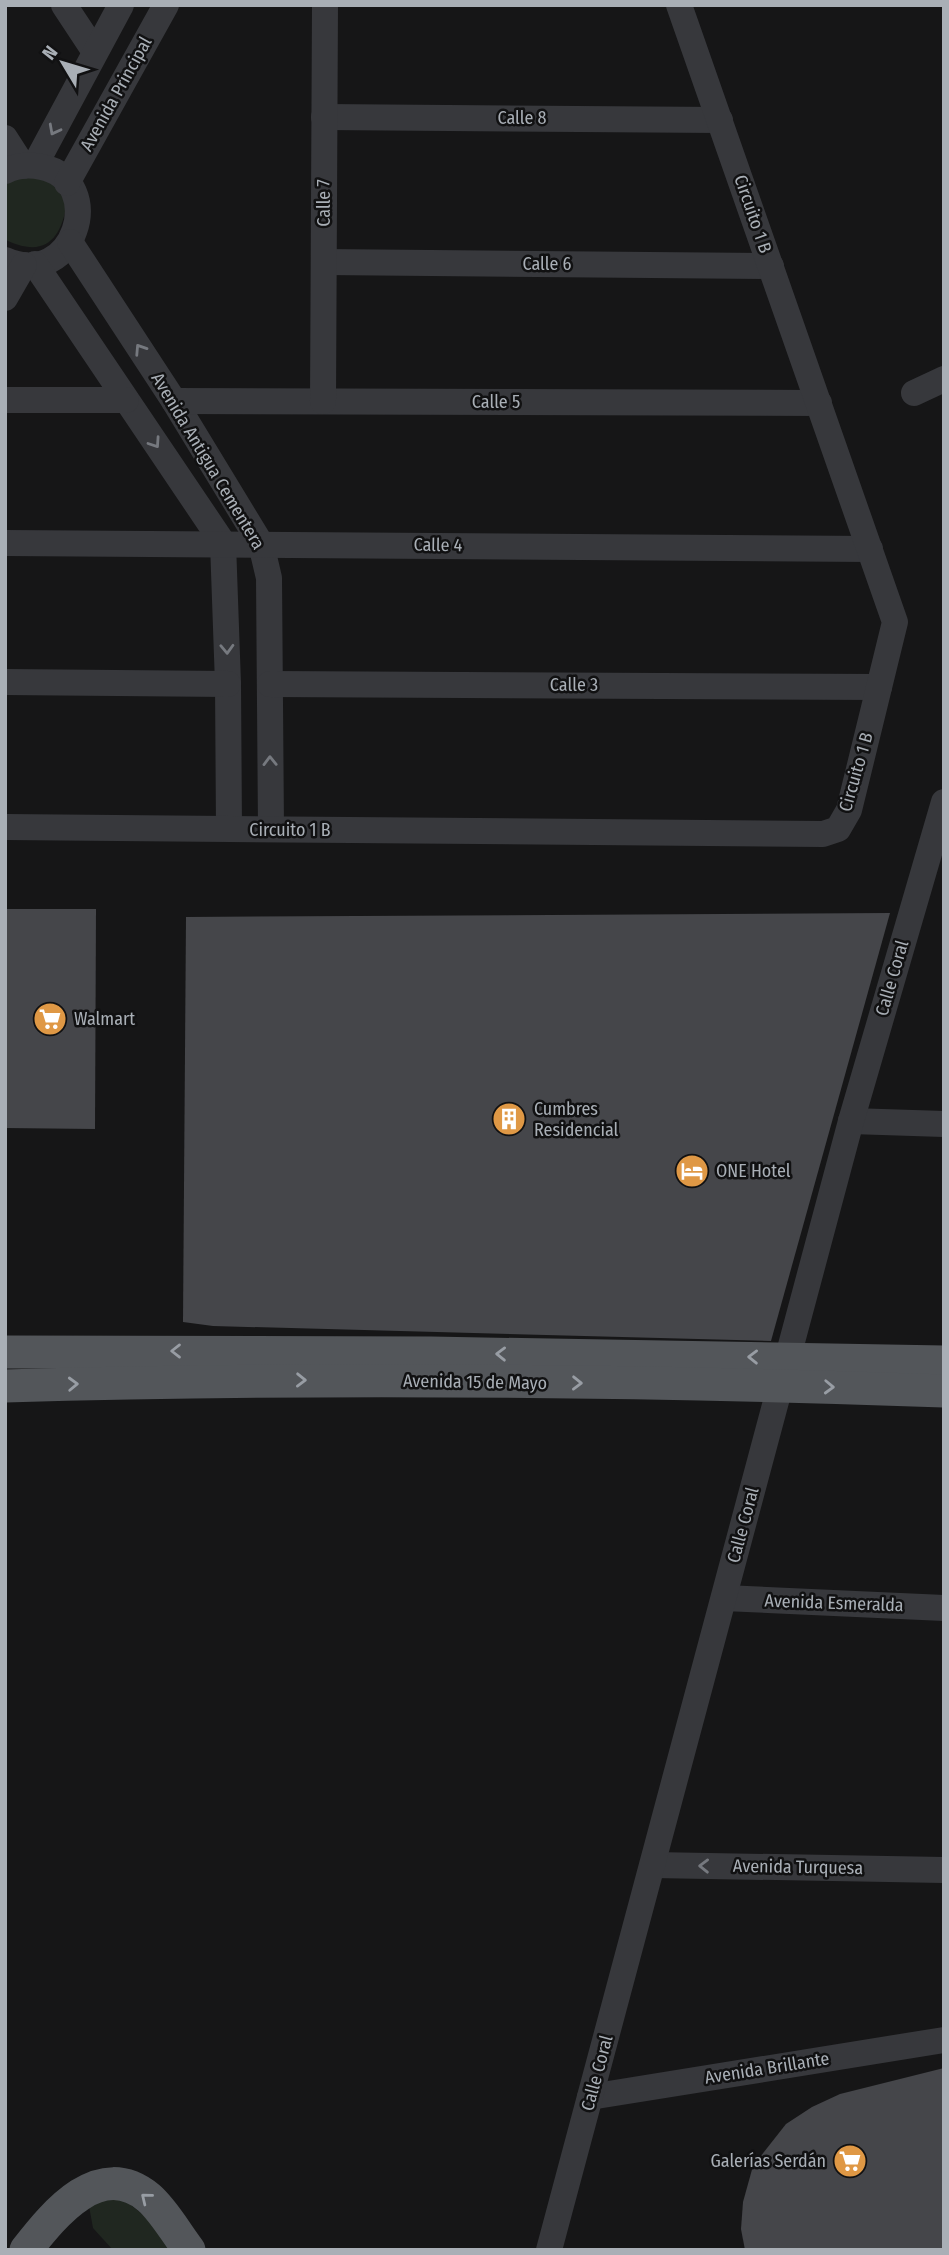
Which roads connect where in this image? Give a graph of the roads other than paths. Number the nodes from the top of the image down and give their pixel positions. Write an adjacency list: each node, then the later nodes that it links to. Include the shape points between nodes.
1 (64, 5): 6 (street)
2 (121, 5): 6 (street)
3 (166, 5): 11 (street, Avenida Principal)
4 (324, 5): 7 (street, Calle 7)
5 (678, 5): 8 (street, Circuito 1 B)
6 (95, 52): 10 (street, one-way to 10)
7 (324, 117): 8 (street, Calle 8); 13 (street, Calle 7)
8 (720, 120): 15 (street, Circuito 1 B)
9 (5, 138): 10 (street)
10 (21, 167): 11 (street, via 47,168)
11 (67, 183): 12 (street, via 78,212)
12 (70, 242): 14 (street, via 55,257); 21 (street, Avenida Antigua Cementera, one-way to 12)
13 (324, 262): 15 (street, Calle 6); 22 (street, Calle 7)
14 (21, 263): 16 (street); 20 (street, Avenida Antigua Cementera)
15 (771, 266): 23 (street, Circuito 1 B)
16 (5, 298)
17 (944, 379): 18 (street)
18 (914, 393)
19 (5, 400): 20 (street)
20 (126, 400): 25 (street, Avenida Antigua Cementera, one-way to 25)
21 (174, 401): 22 (street, Calle 5); 26 (street, Avenida Antigua Cementera)
22 (323, 401): 23 (street, Calle 5)
23 (819, 403): 27 (street, Circuito 1 B)
24 (5, 543): 25 (street, Calle 4)
25 (223, 543): 26 (street, Calle 4); 29 (street, Avenida Antigua Cementera, one-way to 29)
26 (261, 544): 27 (street, Calle 4); 30 (street, Avenida Antigua Cementera, via 269,578)
27 (870, 549): 31 (street, Circuito 1 B, via 895,622)
28 (5, 682): 29 (street)
29 (228, 684): 34 (street, Avenida Antigua Cementera)
30 (270, 684): 31 (street, Calle 3); 35 (street, Avenida Antigua Cementera, one-way to 30)
31 (879, 687): 35 (street, Circuito 1 B, via 849,810 838,829 822,834)
32 (943, 802): 36 (street, Calle Coral)
33 (5, 827): 34 (street, Circuito 1 B)
34 (229, 829): 35 (street, Circuito 1 B)
35 (271, 830)
36 (933, 872): 37 (street, Calle Coral)
37 (851, 1121): 38 (street); 42 (street, Calle Coral)
38 (944, 1124)
39 (5, 1352): 41 (main road, Avenida 15 de Mayo, one-way to 39)
40 (944, 1362): 42 (main road, Avenida 15 de Mayo)
41 (219, 1365): 42 (main road, Avenida 15 de Mayo); 43 (main road, Avenida 15 de Mayo, one-way to 41)
42 (784, 1371): 44 (main road, Avenida 15 de Mayo, one-way to 44); 45 (street, Calle Coral)
43 (5, 1386)
44 (944, 1391)
45 (724, 1598): 46 (street, Avenida Esmeralda); 47 (street, Calle Coral)
46 (944, 1608)
47 (653, 1865): 48 (street, Avenida Turquesa, one-way to 47); 50 (street, Calle Coral)
48 (944, 1870)
49 (944, 2040): 50 (street, Avenida Brillante)
50 (590, 2096): 55 (street, Calle Coral)
51 (5, 2240): 52 (main road)
52 (20, 2250)
53 (26, 2250): 54 (main road, one-way to 53, via 150,2199 124,2182 101,2184 80,2194 49,2221)
54 (189, 2250)
55 (549, 2250)

